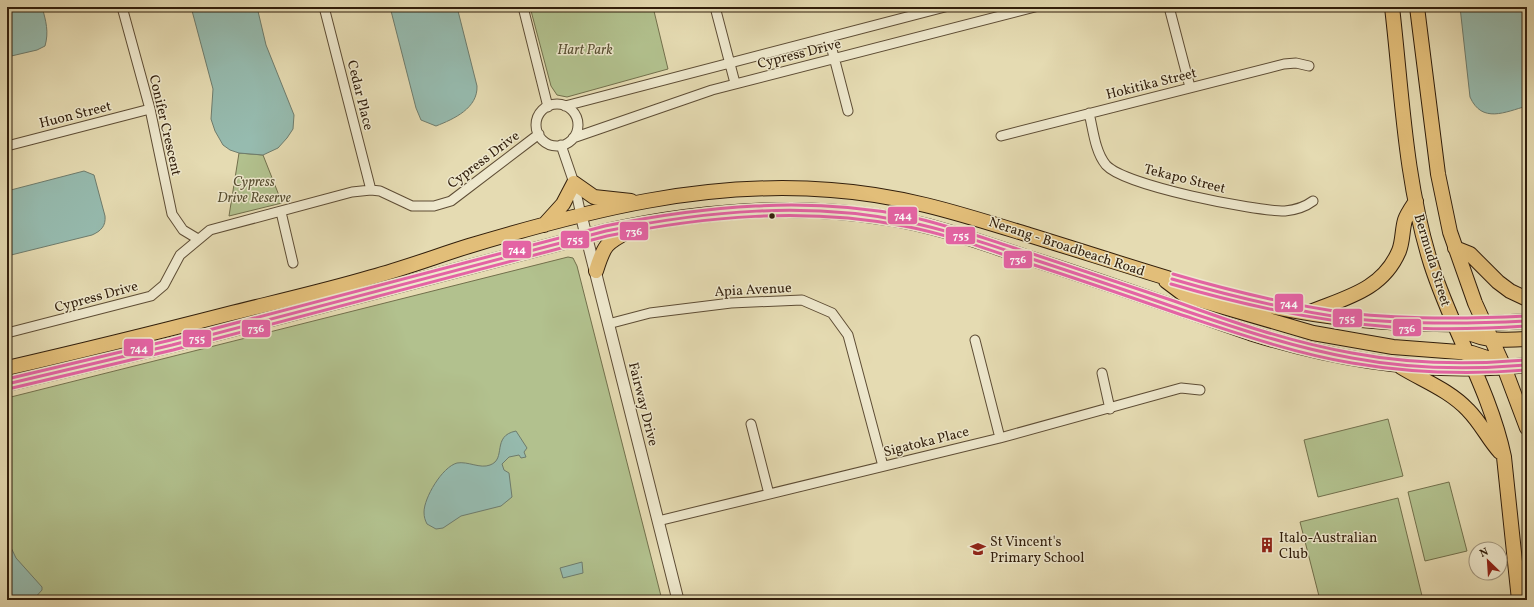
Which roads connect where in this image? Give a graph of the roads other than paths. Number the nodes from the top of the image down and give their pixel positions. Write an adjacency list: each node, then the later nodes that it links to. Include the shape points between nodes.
1 (122, 7): 18 (street, Conifer Crescent)
2 (324, 7): 27 (street, Cedar Place)
3 (523, 7): 17 (street)
4 (715, 7): 12 (street)
5 (945, 7): 10 (street, Cypress Drive)
6 (1035, 7): 11 (street, Cypress Drive)
7 (1169, 7): 15 (street)
8 (1392, 7): 29 (main road, Bermuda Street, via 1406,140)
9 (1416, 7): 37 (main road, Bermuda Street, via 1438,174)
10 (829, 38): 11 (street); 12 (street, Cypress Drive)
11 (835, 59): 14 (street, Cypress Drive); 19 (street)
12 (729, 62): 14 (street); 16 (street, Cypress Drive)
13 (1309, 66): 15 (street, Hokitika Street, via 1284,64)
14 (735, 83): 23 (street, Cypress Drive)
15 (1190, 87): 20 (street, Hokitika Street)
16 (565, 106): 17 (street); 23 (street, via 574,113 577,120 578,128)
17 (548, 107): 21 (street, via 537,120)
18 (150, 109): 25 (street, Huon Street); 36 (street, Conifer Crescent, via 172,214 183,230)
19 (848, 112)
20 (1089, 113): 22 (street, Hokitika Street); 28 (street, Tekapo Street, via 1101,157 1113,170 1125,177 1202,198 1260,210 1287,211)
21 (539, 134): 24 (street, via 548,144); 27 (street, Cypress Drive, via 460,195 442,204 412,206 380,191)
22 (1000, 136)
23 (573, 138): 24 (street)
24 (561, 145): 26 (street)
25 (7, 146)
26 (574, 183): 30 (main road, via 594,197); 32 (street); 34 (main road, via 563,204)
27 (370, 190): 31 (street, Cypress Drive, via 352,192)
28 (1313, 201)
29 (1416, 201): 42 (main road, via 1405,219 1399,250 1383,276 1352,297); 46 (main road, Bermuda Street, via 1431,263)
30 (637, 202): 32 (main road, Nerang - Broadbeach Road); 40 (main road, Nerang - Broadbeach Road, via 693,192 756,187 860,192 954,211)
31 (281, 212): 36 (street, Cypress Drive, via 210,230); 38 (street)
32 (581, 216): 34 (main road, Nerang - Broadbeach Road); 35 (street, Fairway Drive)
33 (646, 222): 35 (main road, Nerang - Broadbeach Road); 39 (main road, via 610,241 602,251); 52 (main road, Nerang - Broadbeach Road, via 704,213 755,210 811,210 889,218 948,231 1284,344 1352,359)
34 (544, 226): 55 (main road, Nerang - Broadbeach Road, via 322,291)
35 (587, 236): 39 (street, Fairway Drive); 58 (main road, Nerang - Broadbeach Road, via 172,345)
36 (198, 239): 47 (street, Cypress Drive, via 180,256 164,285 151,296)
37 (1455, 248): 41 (main road, via 1470,254 1498,282); 44 (main road, Bermuda Street)
38 (293, 263)
39 (596, 270): 45 (street, Fairway Drive)
40 (1159, 276): 42 (main road, Nerang - Broadbeach Road, via 1228,296); 51 (main road, via 1186,296 1313,333 1393,347)
41 (1527, 299)
42 (1307, 313): 46 (main road, Nerang - Broadbeach Road, via 1398,323)
43 (1527, 321): 44 (main road, Nerang - Broadbeach Road)
44 (1484, 323): 46 (main road, Nerang - Broadbeach Road); 50 (main road, Bermuda Street)
45 (608, 324): 65 (street, Apia Avenue, via 650,313 730,303 802,300 832,313 848,335); 67 (street, Fairway Drive)
46 (1454, 324): 50 (main road, via 1472,335); 51 (main road, Bermuda Street)
47 (7, 333)
48 (1527, 339): 50 (main road)
49 (975, 340): 63 (street)
50 (1491, 340): 54 (main road, Bermuda Street)
51 (1466, 353): 54 (main road, via 1478,355); 56 (main road, Bermuda Street)
52 (1398, 365): 56 (main road, Nerang - Broadbeach Road); 64 (main road, via 1458,400 1478,421)
53 (1527, 365): 54 (main road, Nerang - Broadbeach Road)
54 (1503, 366): 56 (main road, Nerang - Broadbeach Road); 62 (main road, Bermuda Street)
55 (7, 368)
56 (1472, 368): 64 (main road, Bermuda Street, via 1496,428)
57 (1102, 373): 60 (street)
58 (7, 384)
59 (1200, 390): 60 (street, Sigatoka Place, via 1181,388)
60 (1110, 408): 63 (street, Sigatoka Place)
61 (751, 424): 66 (street)
62 (1527, 428)
63 (1000, 438): 65 (street, Sigatoka Place)
64 (1504, 457): 69 (main road, Bermuda Street)
65 (883, 466): 66 (street, Sigatoka Place)
66 (769, 494): 67 (street, Sigatoka Place)
67 (658, 521): 68 (street, Fairway Drive)
68 (678, 600)
69 (1519, 600)

